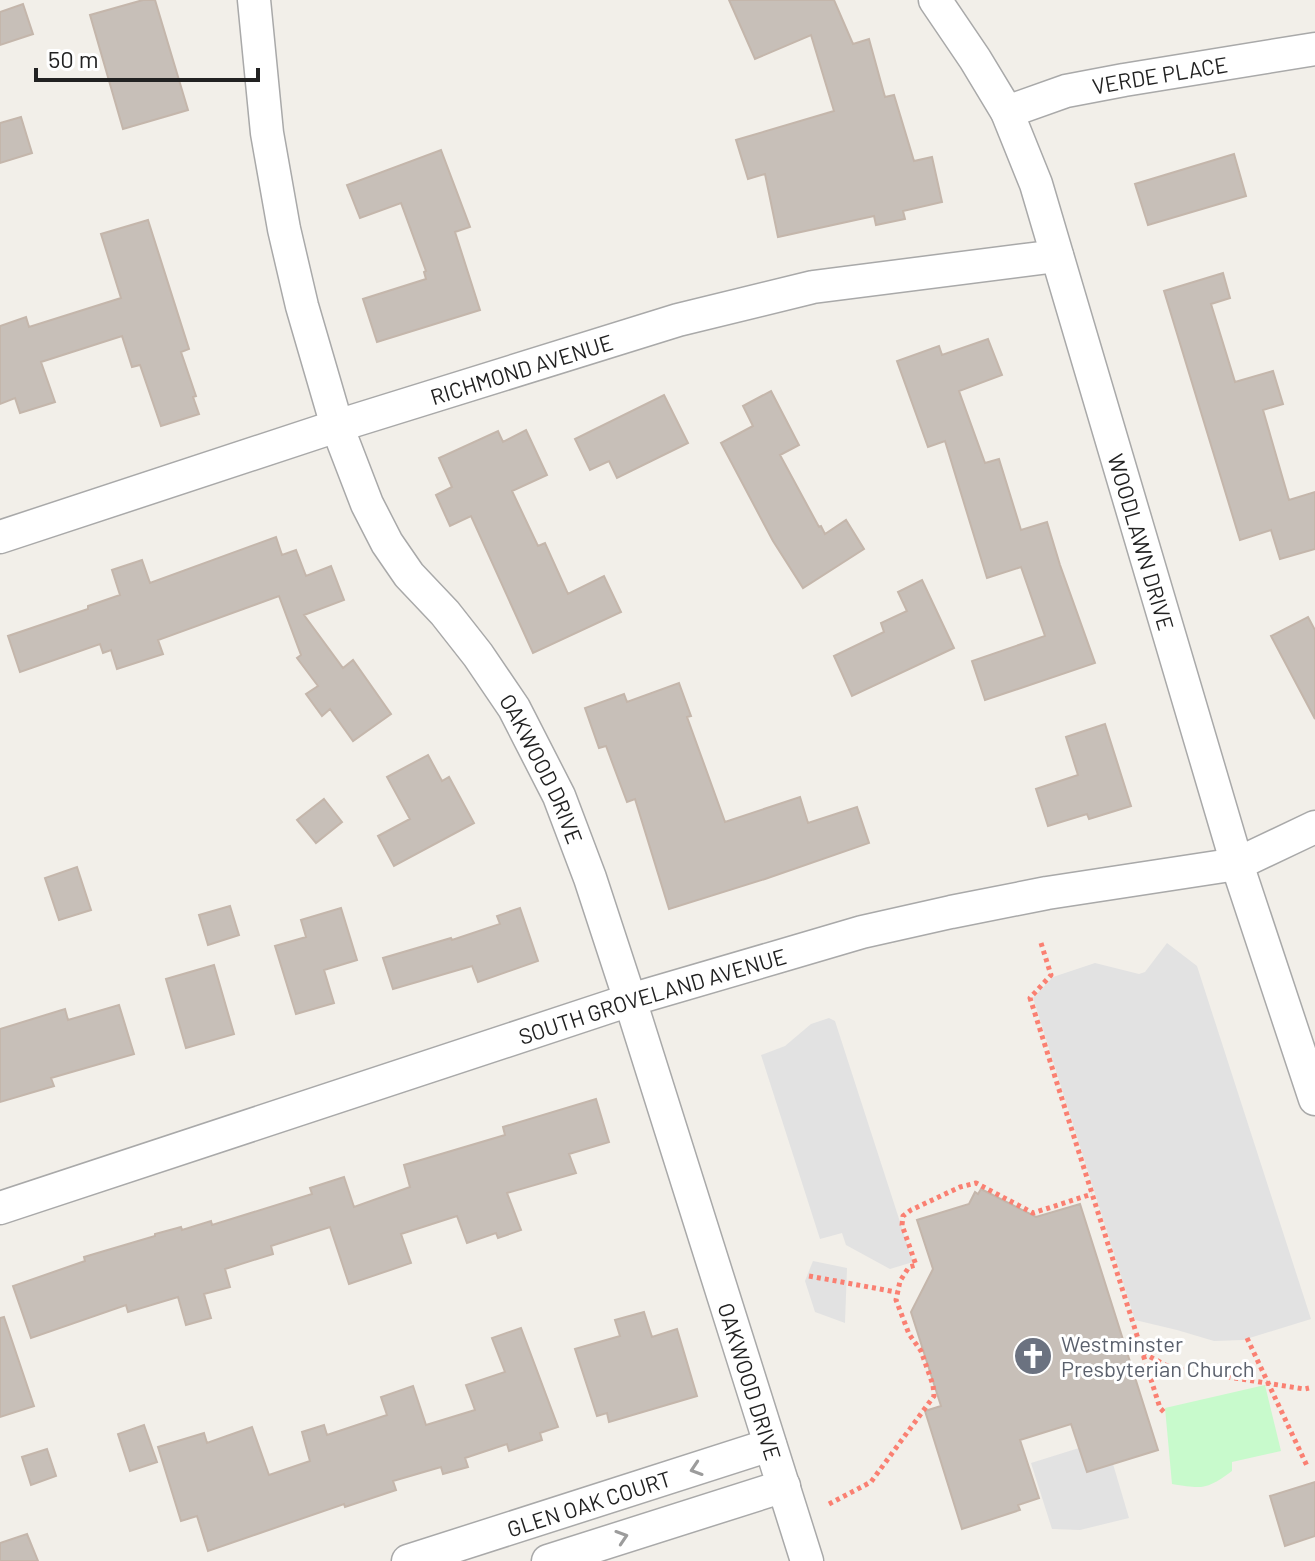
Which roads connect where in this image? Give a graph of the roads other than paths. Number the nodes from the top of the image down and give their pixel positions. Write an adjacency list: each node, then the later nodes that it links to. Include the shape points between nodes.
1 (254, 0): 6 (street, OAKWOOD DRIVE, via 267,133 284,229)
2 (935, 0): 4 (street, WOODLAWN DRIVE)
3 (1315, 49): 4 (street, VERDE PLACE, via 1095,85)
4 (1007, 112): 5 (street, WOODLAWN DRIVE)
5 (1057, 256): 6 (street, RICHMOND AVENUE, via 813,287 678,320); 9 (street, WOODLAWN DRIVE)
6 (337, 426): 7 (street, RICHMOND AVENUE); 10 (street, OAKWOOD DRIVE, via 387,543 500,687 559,796)
7 (0, 537)
8 (1315, 827): 9 (street, SOUTH GROVELAND AVENUE)
9 (1237, 864): 10 (street, SOUTH GROVELAND AVENUE, via 951,912 862,932); 11 (street, WOODLAWN DRIVE)
10 (630, 1000): 12 (street, SOUTH GROVELAND AVENUE); 13 (street, OAKWOOD DRIVE)
11 (1315, 1099)
12 (0, 1208)
13 (770, 1445): 14 (street, OAKWOOD DRIVE); 15 (street, GLEN OAK COURT, one-way to 15)
14 (784, 1486): 16 (street, GLEN OAK COURT, one-way to 14); 17 (street, OAKWOOD DRIVE)
15 (408, 1561)
16 (548, 1561)
17 (807, 1561)

